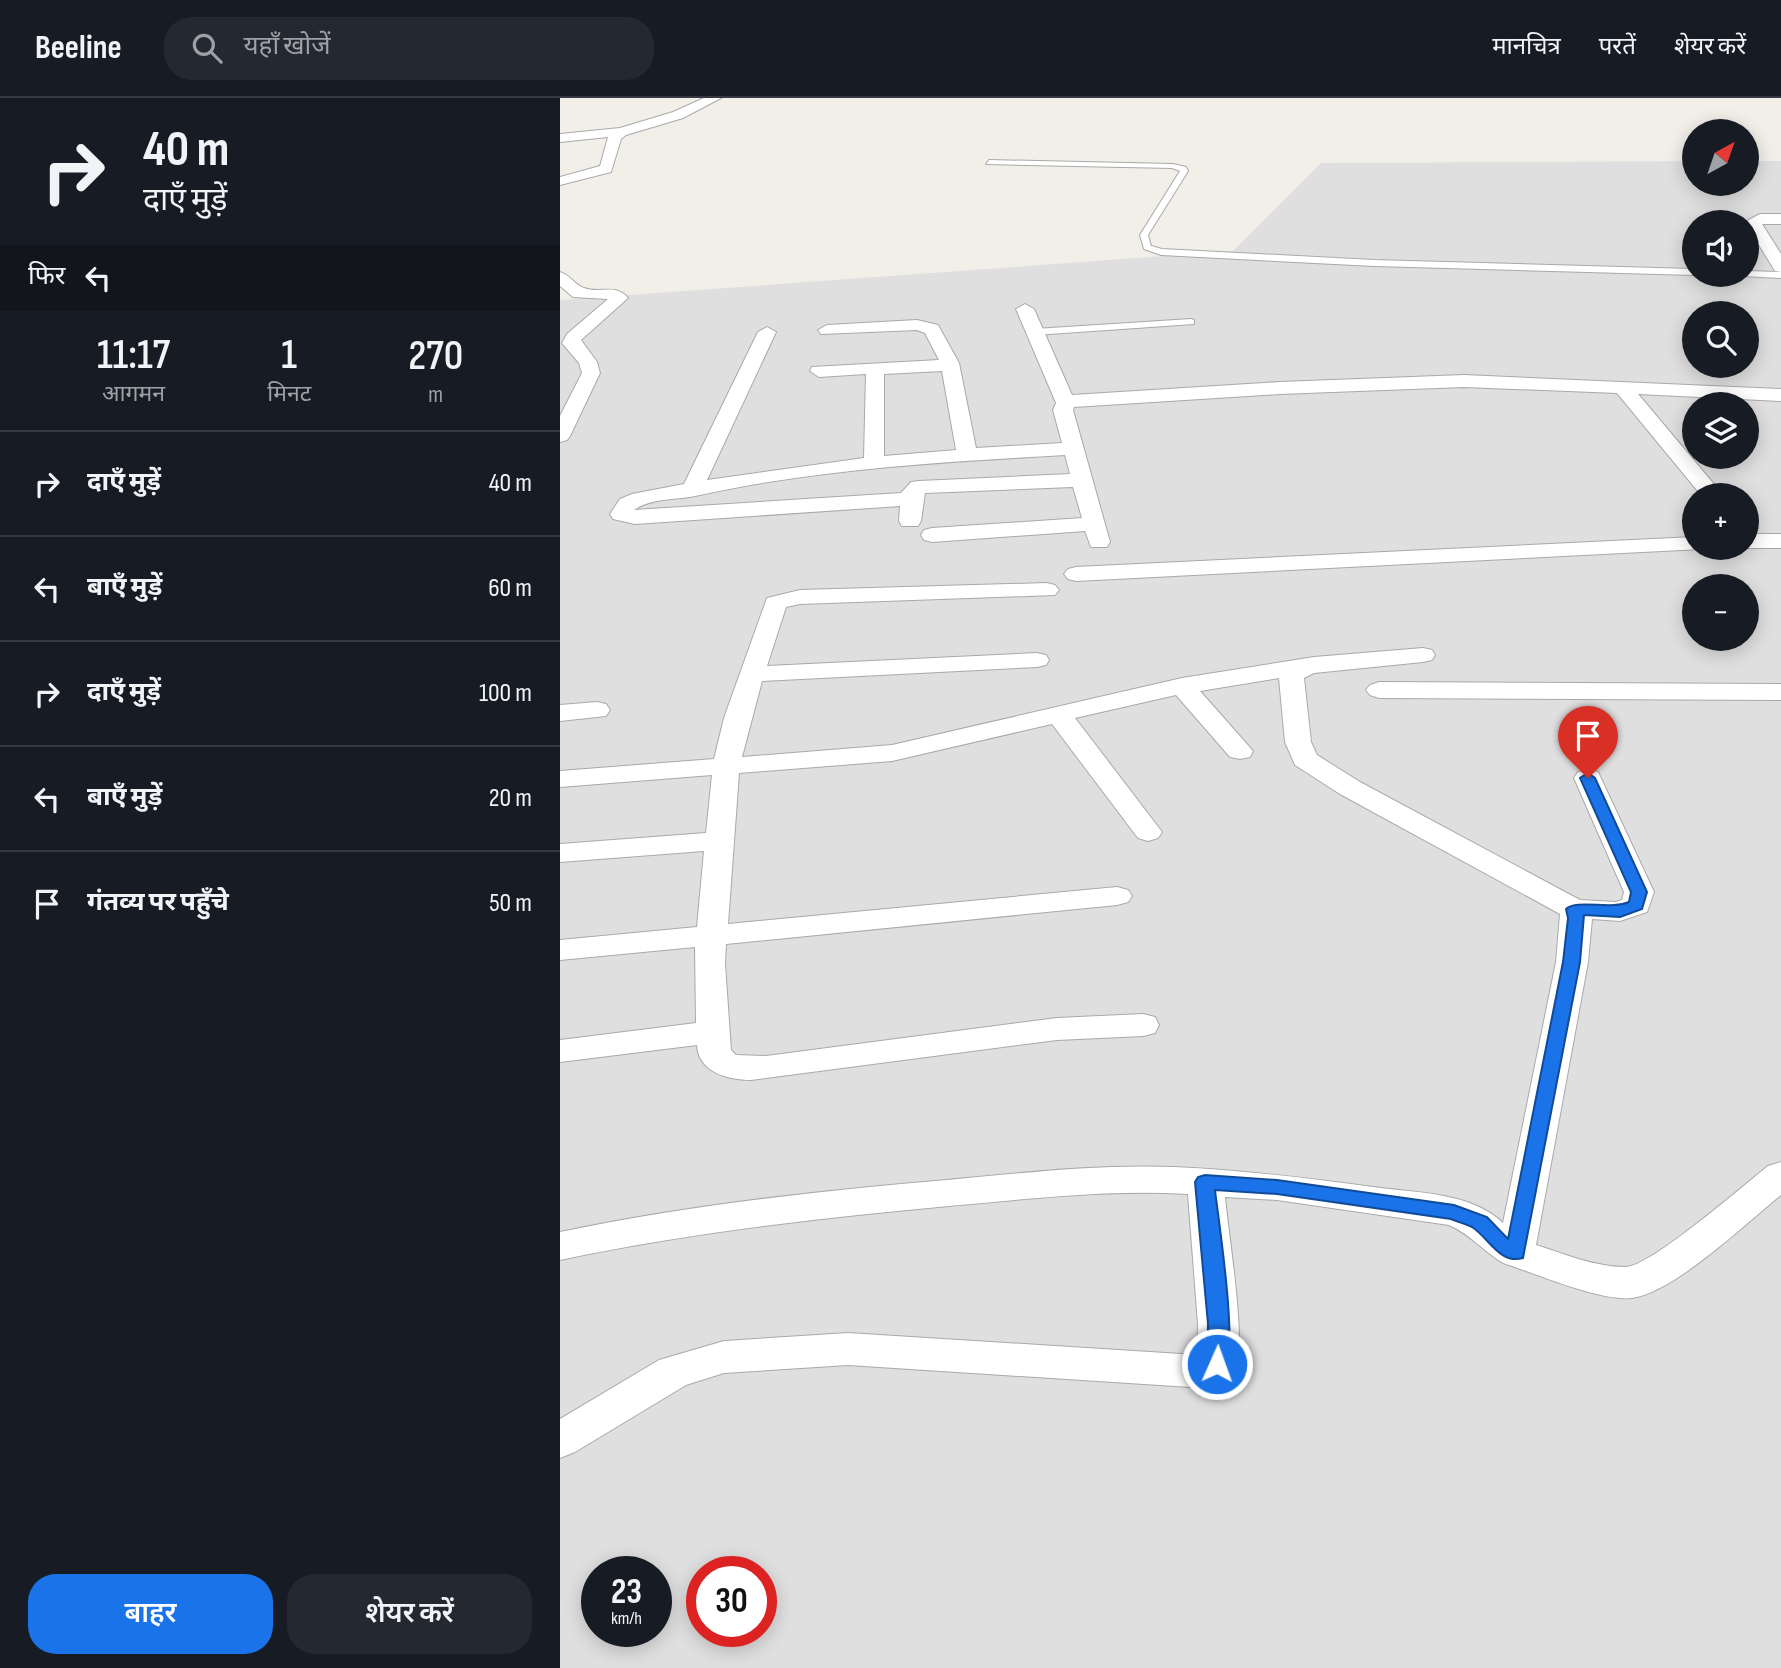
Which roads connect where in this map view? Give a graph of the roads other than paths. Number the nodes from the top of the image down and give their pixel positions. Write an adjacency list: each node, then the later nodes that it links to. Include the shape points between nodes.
1 (715, 98): 2 (street, via 678,116)
2 (621, 132): 3 (street); 5 (street, via 615,137 606,169)
3 (560, 138)
4 (989, 162): 8 (lane, via 1183,169 1144,235 1147,247 1161,252 1374,264)
5 (560, 181)
6 (1781, 219): 7 (street, via 1754,222)
7 (1781, 267)
8 (1682, 272)
9 (1759, 274): 10 (lane)
10 (1781, 275)
11 (560, 277): 23 (street, via 579,293 619,298 573,338 571,343 591,373)
12 (1025, 309): 15 (street)
13 (1191, 322): 15 (lane)
14 (767, 332): 29 (street)
15 (1035, 332): 22 (street)
16 (823, 338): 17 (street, via 925,326 932,328)
17 (950, 365): 18 (street); 25 (street)
18 (874, 369): 19 (street); 26 (street)
19 (819, 371)
20 (1622, 387): 21 (street); 22 (street, via 1411,382); 28 (street)
21 (1781, 395)
22 (1066, 403): 24 (street, via 1063,410)
23 (561, 430)
24 (1073, 448): 25 (street); 27 (street)
25 (967, 454): 26 (street)
26 (874, 463): 29 (street)
27 (1082, 480): 30 (street, via 925,486 914,489); 32 (street, via 1096,533)
28 (1702, 483)
29 (692, 490): 30 (street, via 633,501 621,514 635,517)
30 (911, 499): 31 (street)
31 (911, 521)
32 (932, 535)
33 (1759, 540): 34 (street)
34 (1781, 541)
35 (1682, 545): 36 (street)
36 (1076, 574)
37 (1047, 590): 41 (street, via 788,598 775,603 771,611)
38 (1423, 654): 40 (street)
39 (1037, 660): 41 (street)
40 (1304, 667): 42 (street); 56 (street, via 1291,681 1298,742 1305,759)
41 (751, 674): 49 (street)
42 (1182, 686): 47 (street); 48 (street)
43 (1379, 690): 44 (street)
44 (1781, 692)
45 (597, 710): 46 (street)
46 (560, 713)
47 (1059, 715): 49 (street, via 892,753); 52 (street)
48 (1240, 751)
49 (726, 768): 51 (street); 53 (street)
50 (1588, 778): 56 (street, via 1639,898 1636,905 1620,912)
51 (560, 779)
52 (1148, 832)
53 (719, 841): 54 (street); 57 (street)
54 (560, 853)
55 (1117, 897): 57 (street)
56 (1574, 909): 65 (street, via 1572,962)
57 (711, 935): 58 (street); 60 (street)
58 (560, 950)
59 (1143, 1026): 60 (street, via 1057,1029 741,1069 718,1060)
60 (713, 1032): 61 (street)
61 (560, 1051)
62 (1781, 1175): 65 (street, via 1665,1267 1631,1283 1598,1279)
63 (1205, 1182): 64 (street, via 1090,1180 815,1205); 65 (street, via 1277,1187 1454,1212 1480,1223); 66 (street, via 1219,1324 1217,1364 1206,1373 848,1349 724,1357 673,1372)
64 (560, 1246)
65 (1516, 1253)
66 (560, 1440)

